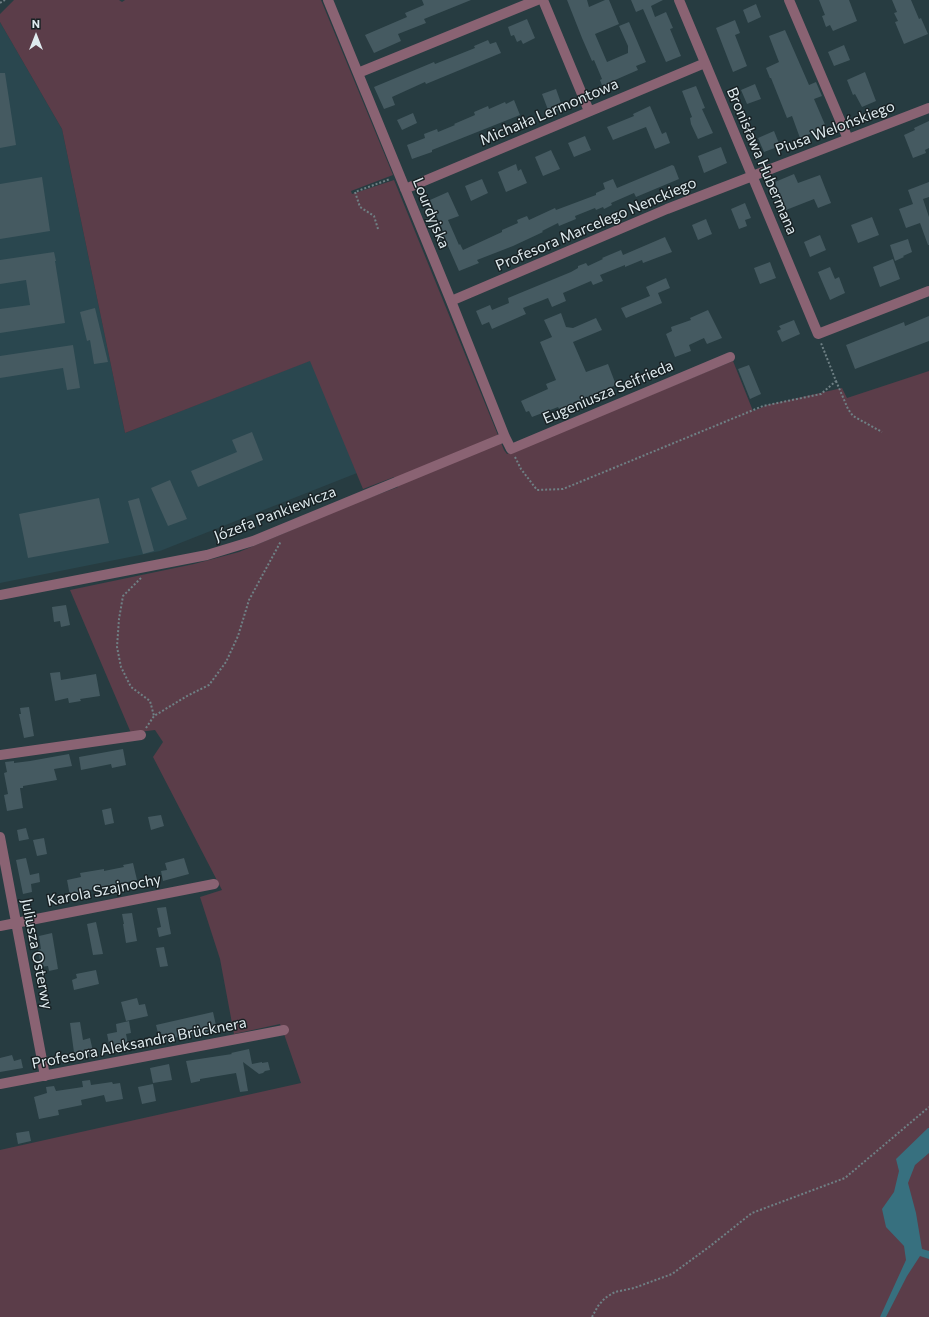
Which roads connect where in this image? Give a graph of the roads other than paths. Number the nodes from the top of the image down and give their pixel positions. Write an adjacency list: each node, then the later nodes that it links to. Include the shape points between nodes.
1 (328, 0): 7 (street, Lourdyjska)
2 (537, 0): 7 (street)
3 (544, 0): 9 (street)
4 (679, 0): 6 (street, Bronisława Hubermana)
5 (790, 0): 10 (street)
6 (705, 63): 9 (street, Michaiła Lermontowa); 11 (street, Bronisława Hubermana)
7 (358, 73): 12 (street, Lourdyjska)
8 (929, 108): 10 (street, Piusa Welońskiego)
9 (589, 111): 12 (street, Michaiła Lermontowa)
10 (848, 139): 11 (street, Piusa Welońskiego)
11 (752, 176): 13 (street, Bronisława Hubermana, via 818,334); 14 (street, Profesora Marcelego Nenckiego, via 660,212)
12 (405, 189): 14 (street, Lourdyjska)
13 (929, 291)
14 (451, 301): 16 (street, Lourdyjska)
15 (730, 357): 16 (street, Eugeniusza Seifrieda, via 511,449)
16 (505, 438): 17 (street, Józefa Pankiewicza, via 289,527 207,556)
17 (0, 595)
18 (141, 735): 19 (street)
19 (0, 755)
20 (0, 837): 22 (street, Juliusza Osterwy)
21 (214, 884): 22 (street, Karola Szajnochy)
22 (16, 923): 23 (street, Karola Szajnochy); 25 (street, Juliusza Osterwy)
23 (0, 926)
24 (284, 1030): 25 (street, Profesora Aleksandra Brücknera)
25 (45, 1076): 26 (street, Profesora Aleksandra Brücknera)
26 (0, 1084)

